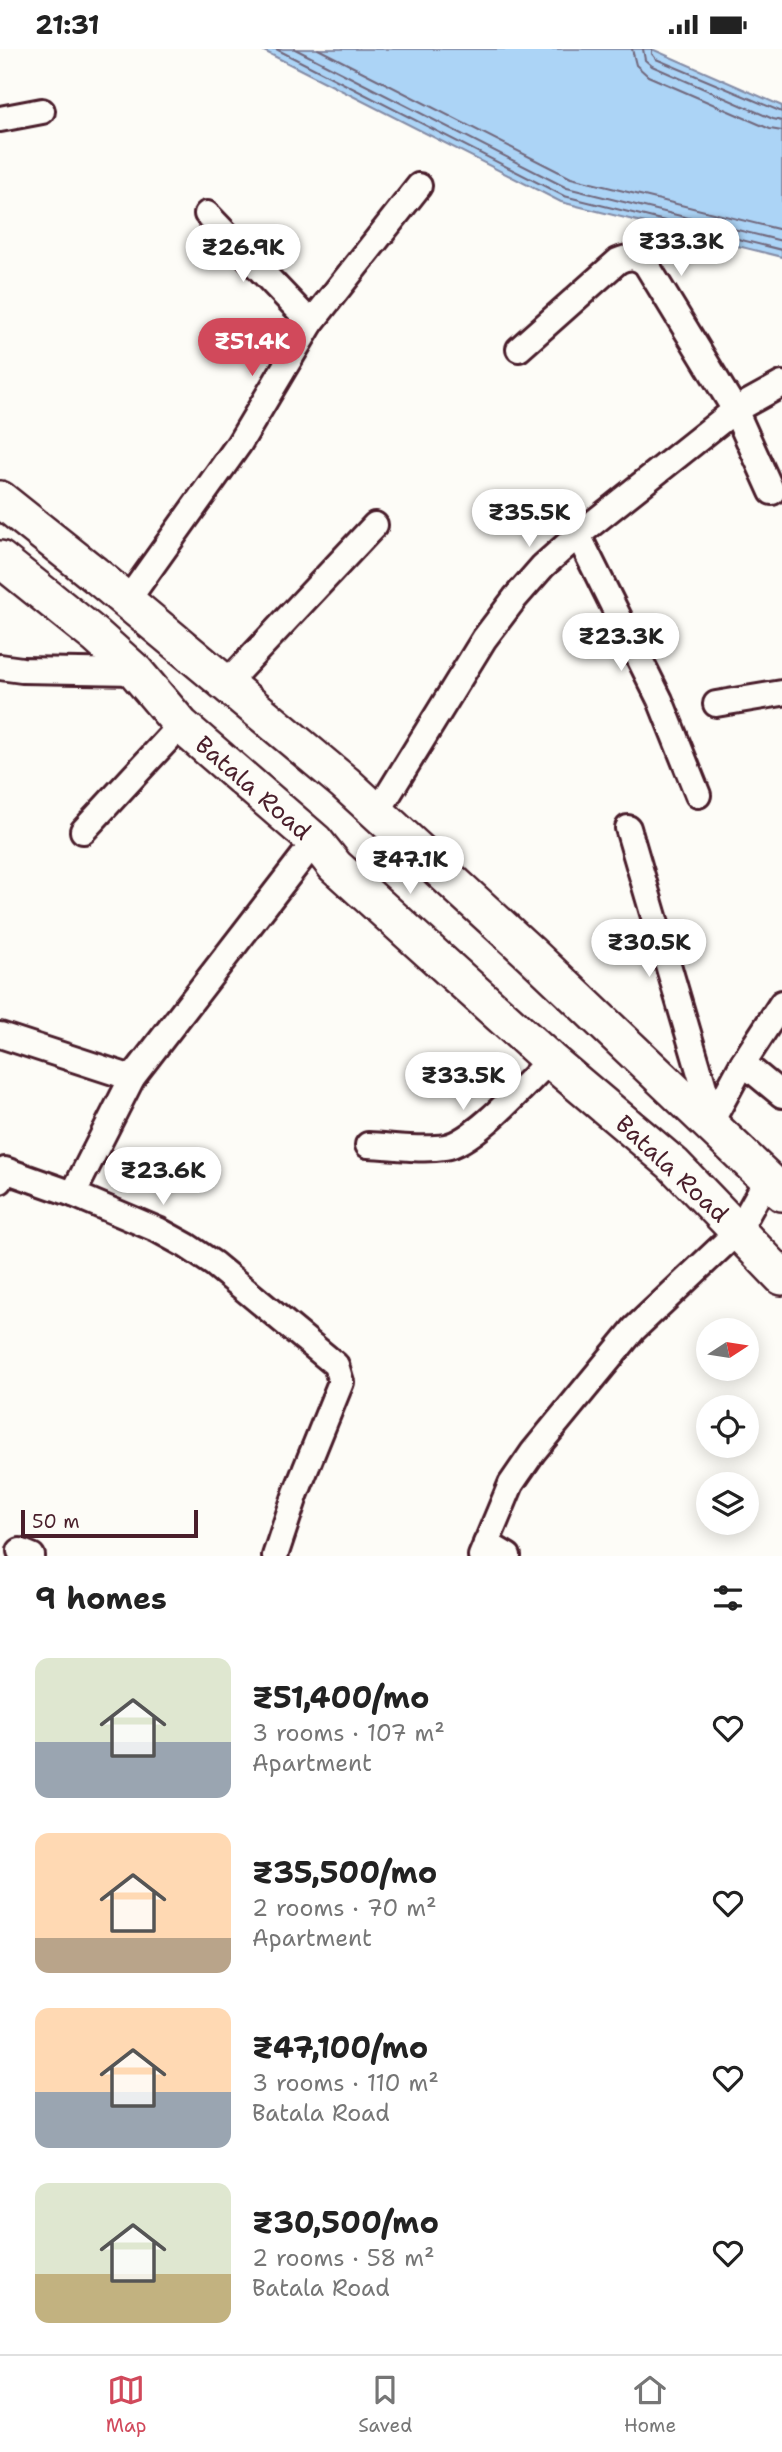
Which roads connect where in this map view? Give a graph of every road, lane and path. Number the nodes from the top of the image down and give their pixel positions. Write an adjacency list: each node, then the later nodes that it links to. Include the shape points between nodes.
1 (42, 111): 2 (street)
2 (0, 119)
3 (419, 186): 5 (street)
4 (206, 214): 5 (street)
5 (311, 323): 14 (street, via 239,444)
6 (519, 349): 8 (street, via 618,261 640,258)
7 (782, 384): 8 (street)
8 (735, 409): 9 (street); 12 (street)
9 (772, 492)
10 (0, 499): 14 (main road)
11 (375, 525): 17 (street)
12 (578, 535): 21 (street, via 660,701); 22 (street, via 522,590 484,639)
13 (0, 559): 16 (main road, Batala Road)
14 (127, 601): 17 (main road)
15 (0, 667): 16 (street)
16 (136, 672): 20 (main road, Batala Road)
17 (226, 684): 22 (main road)
18 (782, 693): 19 (street)
19 (716, 704)
20 (181, 725): 24 (street); 25 (main road, Batala Road)
21 (698, 795)
22 (377, 813): 32 (main road)
23 (628, 828): 32 (street)
24 (83, 831)
25 (315, 841): 28 (main road, Batala Road, via 335,866); 30 (street)
26 (782, 1003): 29 (street)
27 (0, 1035): 30 (street)
28 (550, 1060): 33 (street, via 476,1131 455,1145); 37 (main road, Batala Road, via 673,1164)
29 (743, 1063): 31 (street); 32 (street)
30 (132, 1078): 36 (street)
31 (782, 1095)
32 (712, 1121): 35 (main road)
33 (368, 1145)
34 (2, 1173): 36 (street)
35 (775, 1186): 37 (street)
36 (73, 1194): 40 (street, via 187,1246 336,1365 341,1382)
37 (737, 1231): 38 (main road, Batala Road); 39 (street, via 634,1329 533,1452 511,1484)
38 (782, 1277)
39 (483, 1550): 41 (street)
40 (275, 1556)
41 (508, 1556)

